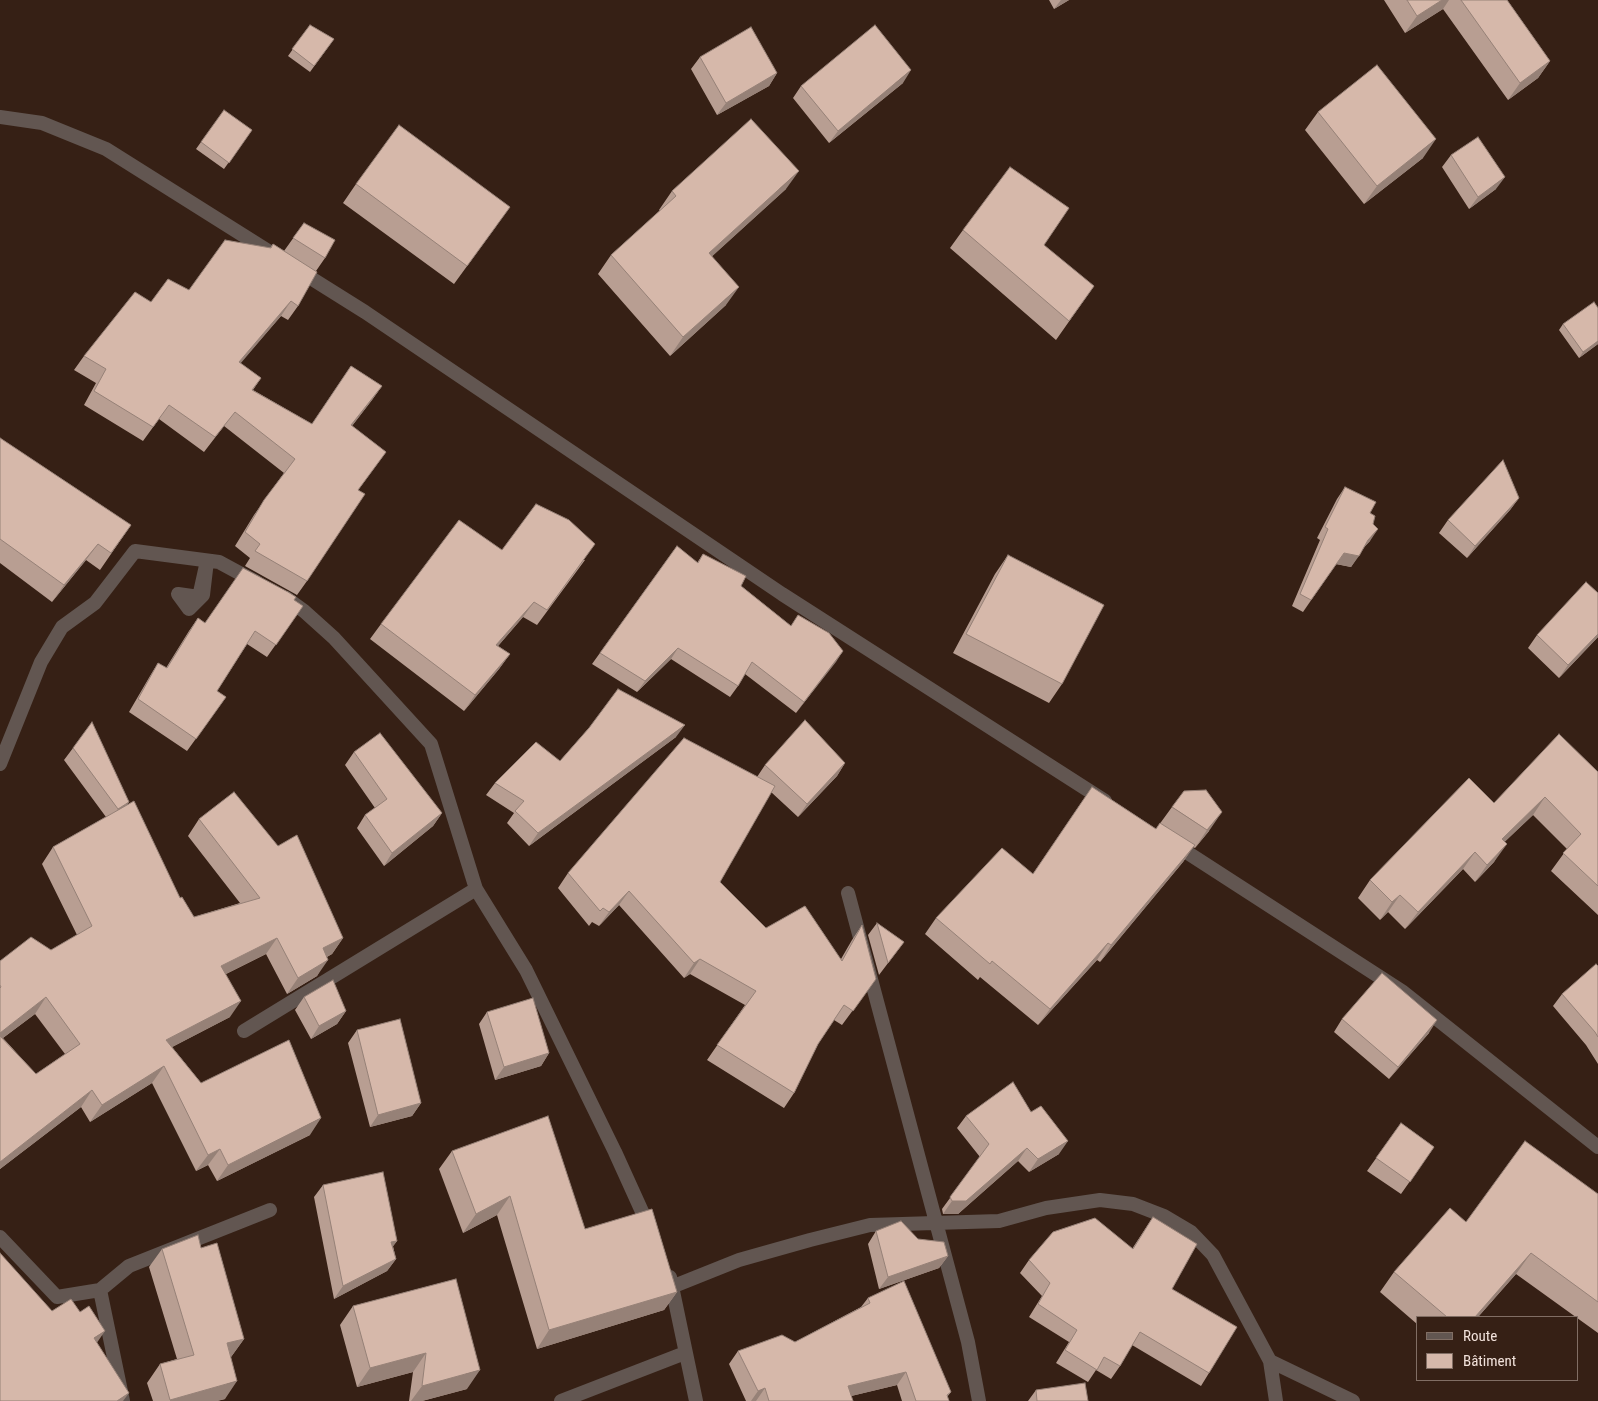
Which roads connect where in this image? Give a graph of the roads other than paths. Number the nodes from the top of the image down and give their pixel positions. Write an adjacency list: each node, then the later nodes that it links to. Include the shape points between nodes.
1 (0, 116): 3 (street, via 42,123 106,148 365,312 782,594)
2 (0, 764): 5 (street, via 41,662 62,627 95,603 135,551 219,562 304,611 334,638 431,744)
3 (1116, 808)
4 (1166, 839): 8 (street, via 1403,992)
5 (476, 889): 7 (street); 12 (street, via 526,970)
6 (848, 893): 10 (street)
7 (244, 1031)
8 (1598, 1147)
9 (270, 1210): 15 (street, via 130,1266)
10 (936, 1223): 14 (street, via 870,1226 810,1240 739,1260); 17 (street, via 999,1221 1046,1208 1100,1200 1133,1204 1164,1216 1191,1232 1213,1255); 21 (street, via 968,1342)
11 (0, 1237): 15 (street, via 57,1297)
12 (655, 1241)
13 (666, 1268): 14 (street)
14 (674, 1286): 16 (street)
15 (100, 1290): 18 (street)
16 (685, 1353): 19 (street); 20 (street)
17 (1270, 1361): 22 (street); 23 (street)
18 (124, 1401)
19 (561, 1401)
20 (696, 1401)
21 (980, 1401)
22 (1276, 1401)
23 (1353, 1401)

